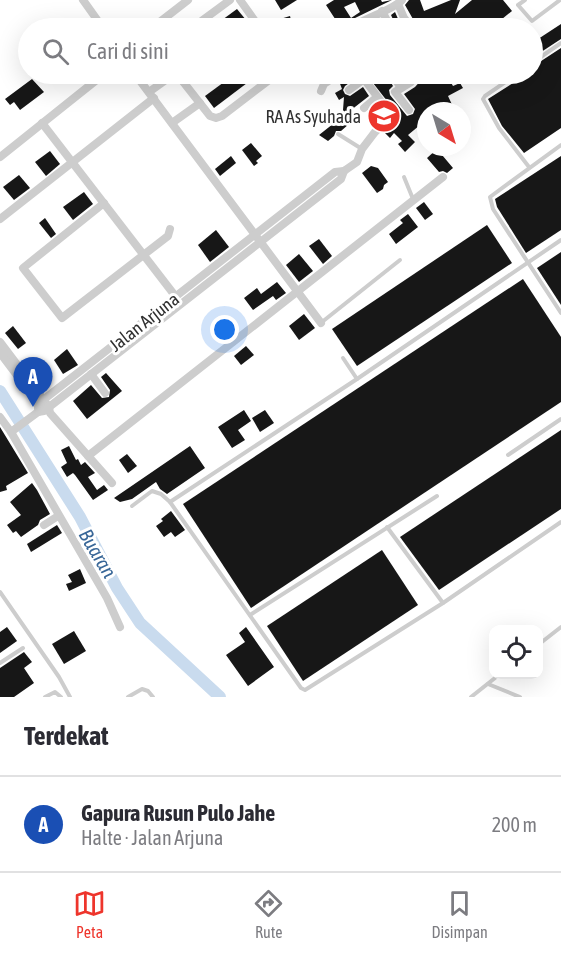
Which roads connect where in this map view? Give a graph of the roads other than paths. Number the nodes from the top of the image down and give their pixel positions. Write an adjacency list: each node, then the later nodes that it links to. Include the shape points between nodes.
1 (83, 0): 9 (street)
2 (188, 0): 10 (street)
3 (230, 0): 11 (street)
4 (240, 0): 12 (street)
5 (525, 0): 16 (lane, via 518,5)
6 (560, 0): 17 (lane)
7 (400, 2): 8 (street); 15 (street)
8 (382, 11): 13 (street); 14 (street)
9 (95, 18)
10 (165, 18)
11 (206, 18)
12 (253, 18)
13 (373, 18)
14 (386, 18)
15 (404, 18)
16 (529, 18)
17 (536, 18)
18 (561, 43): 19 (lane)
19 (543, 55)
20 (91, 84): 39 (street)
21 (143, 84): 34 (street)
22 (165, 84): 34 (street)
23 (184, 84): 36 (street)
24 (264, 84): 36 (street, via 216,118)
25 (324, 84): 33 (street)
26 (357, 84): 32 (street)
27 (368, 84): 35 (street)
28 (398, 84): 31 (street)
29 (408, 84): 31 (street)
30 (502, 84): 46 (lane, via 483,99)
31 (401, 88): 38 (street, via 396,92)
32 (349, 90)
33 (321, 91)
34 (152, 95): 40 (street); 45 (street)
35 (377, 97): 37 (street); 43 (street, via 392,116)
36 (200, 103): 40 (street)
37 (364, 108)
38 (409, 110)
39 (42, 123): 44 (street); 45 (street)
40 (172, 123): 56 (street)
41 (338, 134): 43 (lane)
42 (561, 145): 46 (lane)
43 (363, 149): 47 (street, via 357,162)
44 (0, 157)
45 (73, 162): 51 (street); 53 (street)
46 (528, 167): 60 (lane, via 490,197 493,209)
47 (344, 171): 52 (street, via 335,172); 54 (street, via 341,179)
48 (404, 177): 50 (lane)
49 (443, 177): 50 (street)
50 (414, 200): 62 (street)
51 (104, 203): 58 (street); 58 (street, via 23,268 29,276 62,318)
52 (285, 212): 54 (street); 56 (street)
53 (0, 219)
54 (291, 219): 56 (street)
55 (170, 229): 58 (street, via 168,236)
56 (258, 238): 61 (street, Jalan Arjuna); 62 (street)
57 (561, 240): 60 (lane)
58 (144, 255): 63 (street)
59 (400, 260): 66 (lane)
60 (527, 262): 65 (lane); 72 (lane)
61 (211, 275): 63 (street, Jalan Arjuna); 64 (street, Jalan Arjuna)
62 (298, 291): 66 (street); 79 (street)
63 (176, 297): 64 (street, Jalan Arjuna)
64 (170, 308): 68 (street, Jalan Arjuna)
65 (561, 313)
66 (321, 323)
67 (0, 342): 74 (street)
68 (114, 351): 71 (street, Jalan Arjuna); 74 (street, Jalan Arjuna)
69 (0, 353): 74 (street)
70 (343, 358): 72 (lane)
71 (91, 374): 73 (street); 74 (street, Jalan Arjuna)
72 (357, 380): 82 (lane)
73 (105, 393)
74 (42, 409): 77 (street, Jalan Arjuna); 79 (street)
75 (561, 418): 78 (lane)
76 (2, 422): 77 (street)
77 (12, 431): 84 (street)
78 (508, 455)
79 (88, 456): 80 (street)
80 (112, 483)
81 (437, 496): 87 (lane)
82 (170, 502): 83 (lane, via 152,491); 90 (lane)
83 (132, 506)
84 (58, 516): 86 (street); 91 (street)
85 (561, 522): 89 (lane)
86 (44, 525)
87 (387, 527): 89 (lane); 90 (lane)
88 (0, 592): 100 (lane)
89 (443, 603): 90 (lane, via 305,690)
90 (250, 615)
91 (120, 627)
92 (561, 627): 93 (lane)
93 (543, 641)
94 (23, 648): 95 (lane)
95 (0, 663)
96 (494, 679): 97 (lane)
97 (487, 684): 103 (lane); 104 (lane)
98 (45, 697): 99 (lane, via 55,692)
99 (61, 697)
100 (70, 697)
101 (128, 697): 102 (lane, via 142,689)
102 (153, 697)
103 (471, 697)
104 (520, 697)

